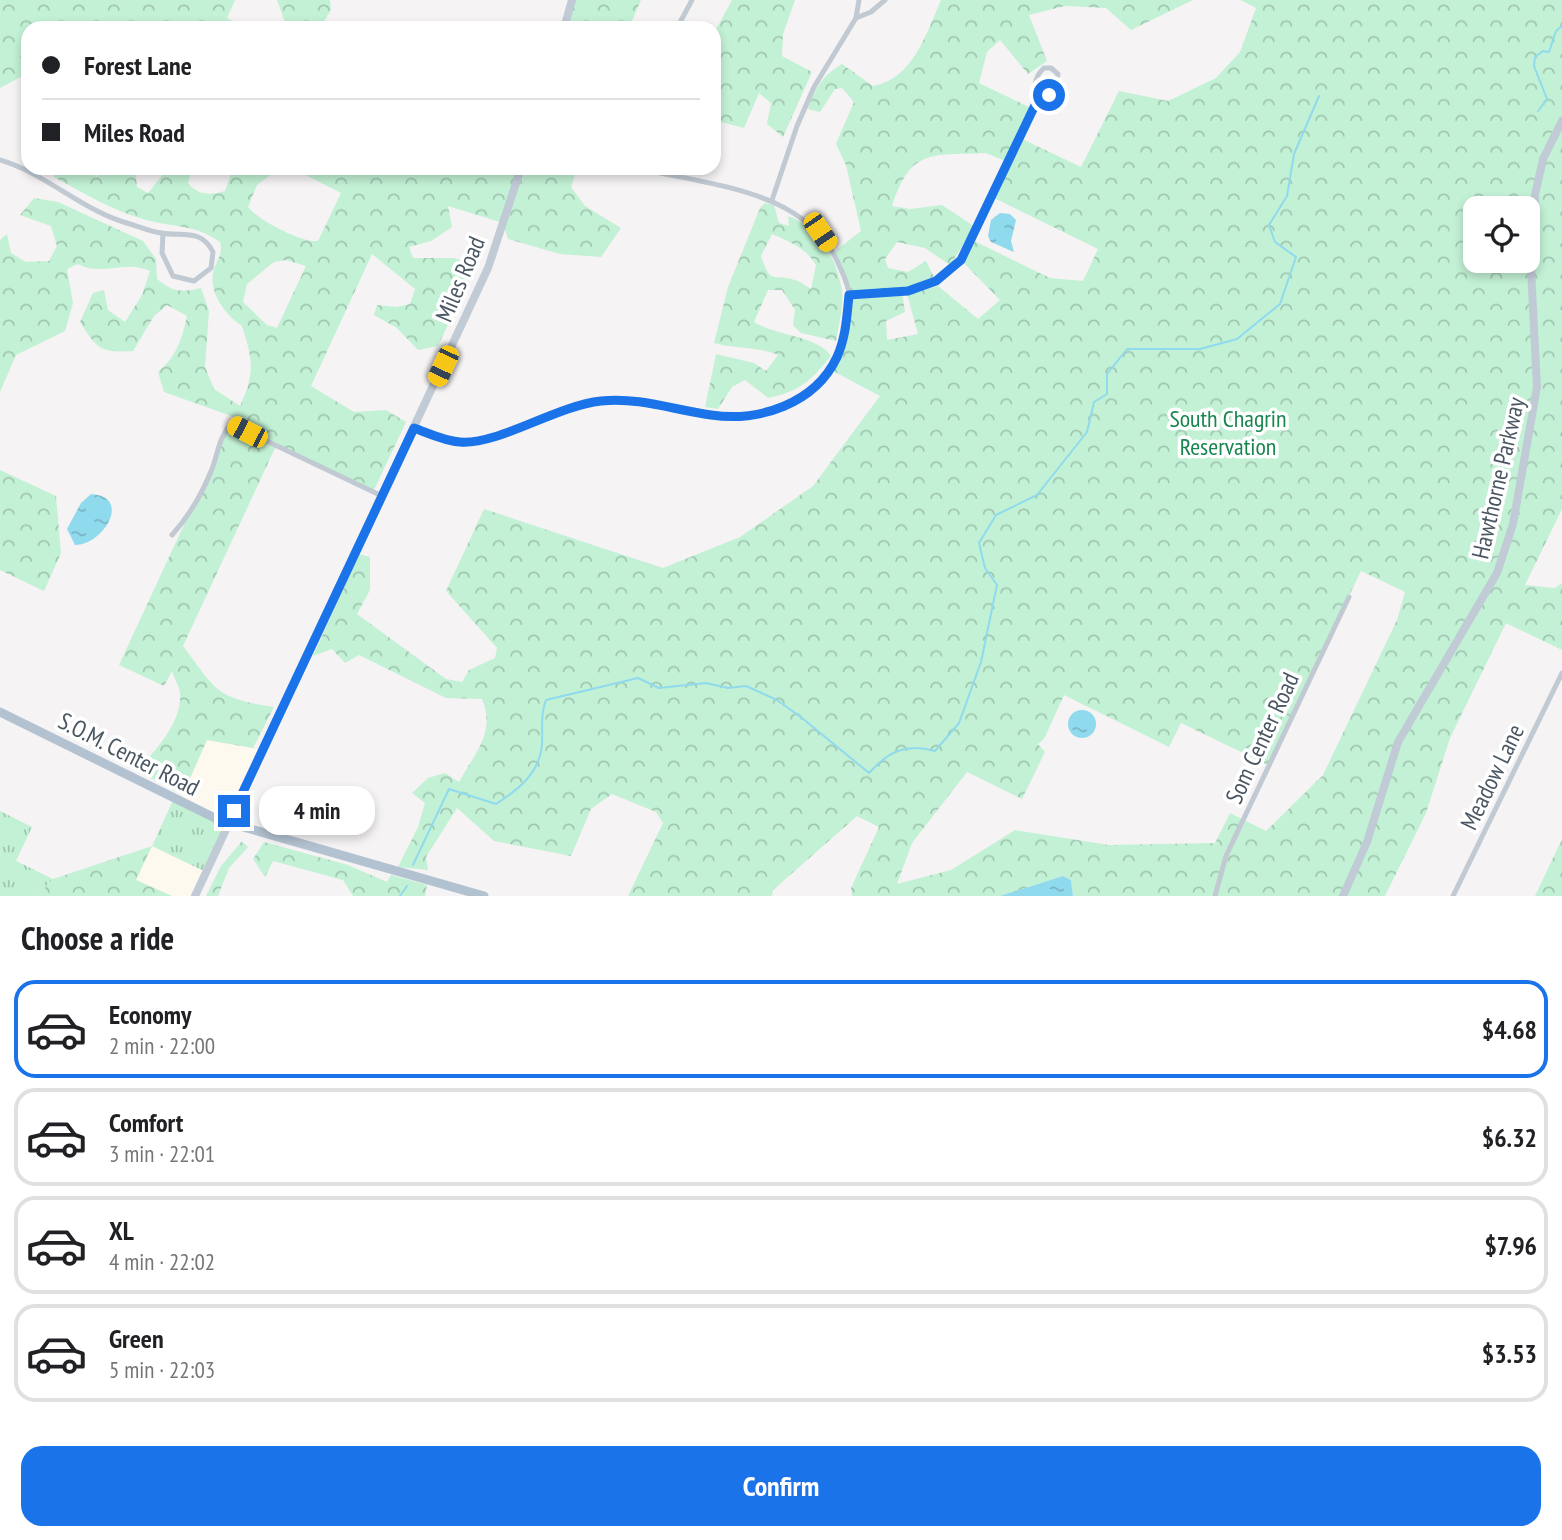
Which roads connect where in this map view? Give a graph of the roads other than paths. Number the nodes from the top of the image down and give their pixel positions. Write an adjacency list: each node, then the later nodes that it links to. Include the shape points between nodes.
1 (572, 0): 6 (main road)
2 (692, 0): 7 (street)
3 (859, 0): 5 (street)
4 (885, 0): 5 (street)
5 (856, 18): 15 (street, via 814,88)
6 (566, 21)
7 (681, 21)
8 (1037, 101): 8 (street, via 1037,74 1051,68 1058,74 1057,83 1049,95); 17 (street, via 961,260 936,281 908,291)
9 (1562, 121): 28 (main road, Hawthorne Parkway, via 1543,159 1535,195 1531,269 1537,387 1509,536 1491,583 1398,742 1370,834)
10 (0, 160): 11 (street)
11 (21, 168)
12 (36, 175): 16 (street, via 102,215)
13 (519, 175): 18 (main road, Miles Road, via 488,268)
14 (668, 175): 15 (street)
15 (772, 200): 17 (street, via 803,216 820,232 834,252)
16 (163, 234): 16 (street, via 204,239 213,252 211,268 194,281 173,276 162,253)
17 (849, 295): 18 (street, via 844,337 825,374 795,401 757,416 734,418 651,403 603,401 550,413 480,441 459,442)
18 (414, 428): 19 (main road, Miles Road)
19 (382, 496): 20 (street, via 232,424 221,438 191,514); 24 (main road, Miles Road)
20 (172, 535)
21 (1349, 597): 27 (street, Som Center Road, via 1226,856)
22 (1562, 673): 29 (street, Meadow Lane)
23 (0, 712): 24 (main road, S.O.M. Center Road)
24 (228, 824): 25 (main road, Miles Road); 26 (main road, S.O.M. Center Road)
25 (195, 896)
26 (484, 896)
27 (1215, 896)
28 (1343, 896)
29 (1453, 896)

